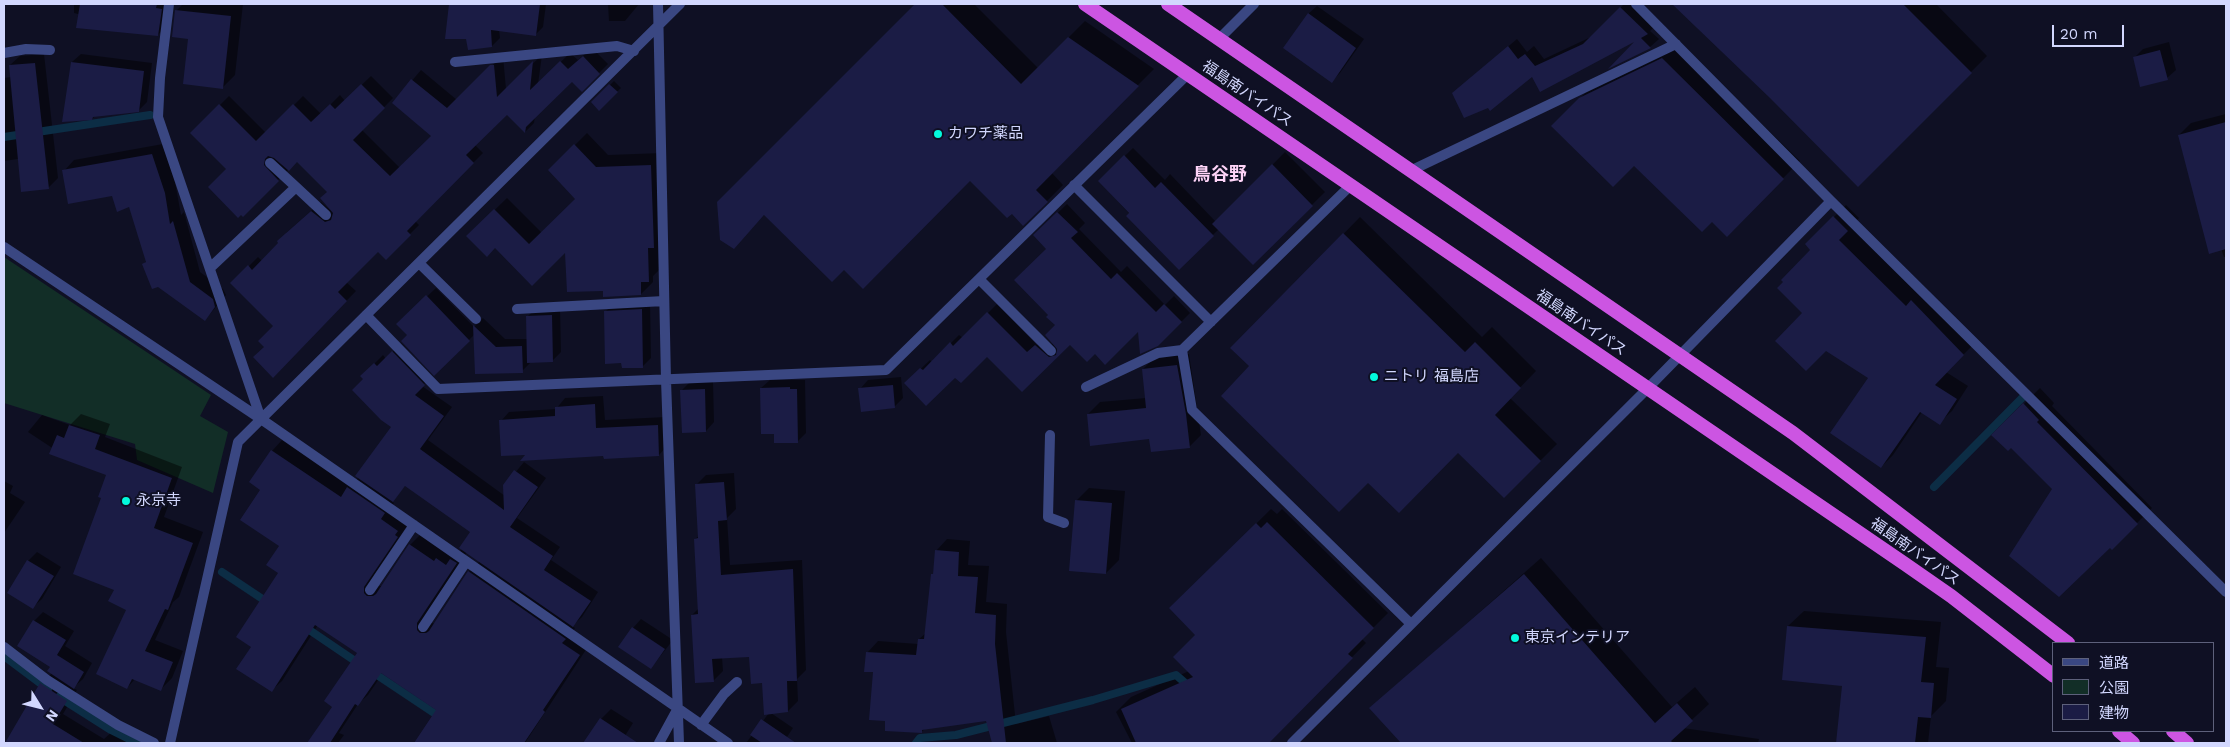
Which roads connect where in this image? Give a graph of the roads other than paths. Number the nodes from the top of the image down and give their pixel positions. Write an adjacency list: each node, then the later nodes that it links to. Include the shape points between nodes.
1 (169, 4): 25 (street, via 158,117)
2 (658, 4): 8 (street)
3 (680, 4): 8 (street)
4 (1085, 4): 15 (highway, 福島南バイパス)
5 (1168, 4): 9 (highway, 福島南バイパス)
6 (1254, 4): 9 (street)
7 (1636, 4): 10 (street)
8 (659, 26): 12 (street); 27 (street)
9 (1219, 39): 17 (highway, 福島南バイパス)
10 (1676, 44): 17 (street); 21 (street)
11 (50, 50): 13 (street, via 26,49)
12 (634, 51): 14 (street, via 617,46); 24 (street)
13 (4, 54)
14 (455, 62)
15 (1188, 74): 18 (street); 19 (highway, 福島南バイパス)
16 (270, 163): 20 (street)
17 (1410, 171): 34 (highway, 福島南バイパス)
18 (1074, 185): 26 (street); 31 (street)
19 (1351, 185): 31 (street); 37 (highway, 福島南バイパス)
20 (296, 188): 22 (street); 25 (street)
21 (1831, 201): 34 (street); 44 (street)
22 (326, 215)
23 (4, 247): 38 (street)
24 (419, 263): 29 (street); 30 (street)
25 (210, 268): 38 (street)
26 (979, 278): 33 (street); 35 (street, via 886,370)
27 (664, 301): 28 (street); 35 (street)
28 (517, 309)
29 (366, 315): 35 (street, via 438,389); 38 (street)
30 (476, 320)
31 (1211, 322): 32 (street)
32 (1182, 350): 36 (street, via 1158,353); 45 (street, via 1192,410)
33 (1051, 351)
34 (1680, 355): 37 (street); 47 (highway, 福島南バイパス, via 1793,433)
35 (666, 380): 51 (street)
36 (1086, 388)
37 (1648, 388): 45 (street); 49 (highway, 福島南バイパス, via 1943,591)
38 (261, 419): 41 (street); 56 (street, via 238,442)
39 (1050, 434): 40 (street, via 1048,518)
40 (1064, 523)
41 (414, 525): 42 (street); 43 (street)
42 (466, 562): 46 (street); 51 (street)
43 (370, 590)
44 (2226, 592)
45 (1411, 624): 60 (street)
46 (423, 627)
47 (2067, 642)
48 (4, 647): 55 (street, via 47,680 118,725)
49 (2052, 674)
50 (737, 682): 52 (street)
51 (678, 709): 52 (street); 57 (street); 58 (street)
52 (701, 725): 59 (street)
53 (2120, 732): 61 (highway)
54 (2174, 732): 62 (highway)
55 (154, 743)
56 (170, 743)
57 (659, 743)
58 (680, 743)
59 (728, 743)
60 (1292, 743)
61 (2132, 743)
62 (2187, 743)

